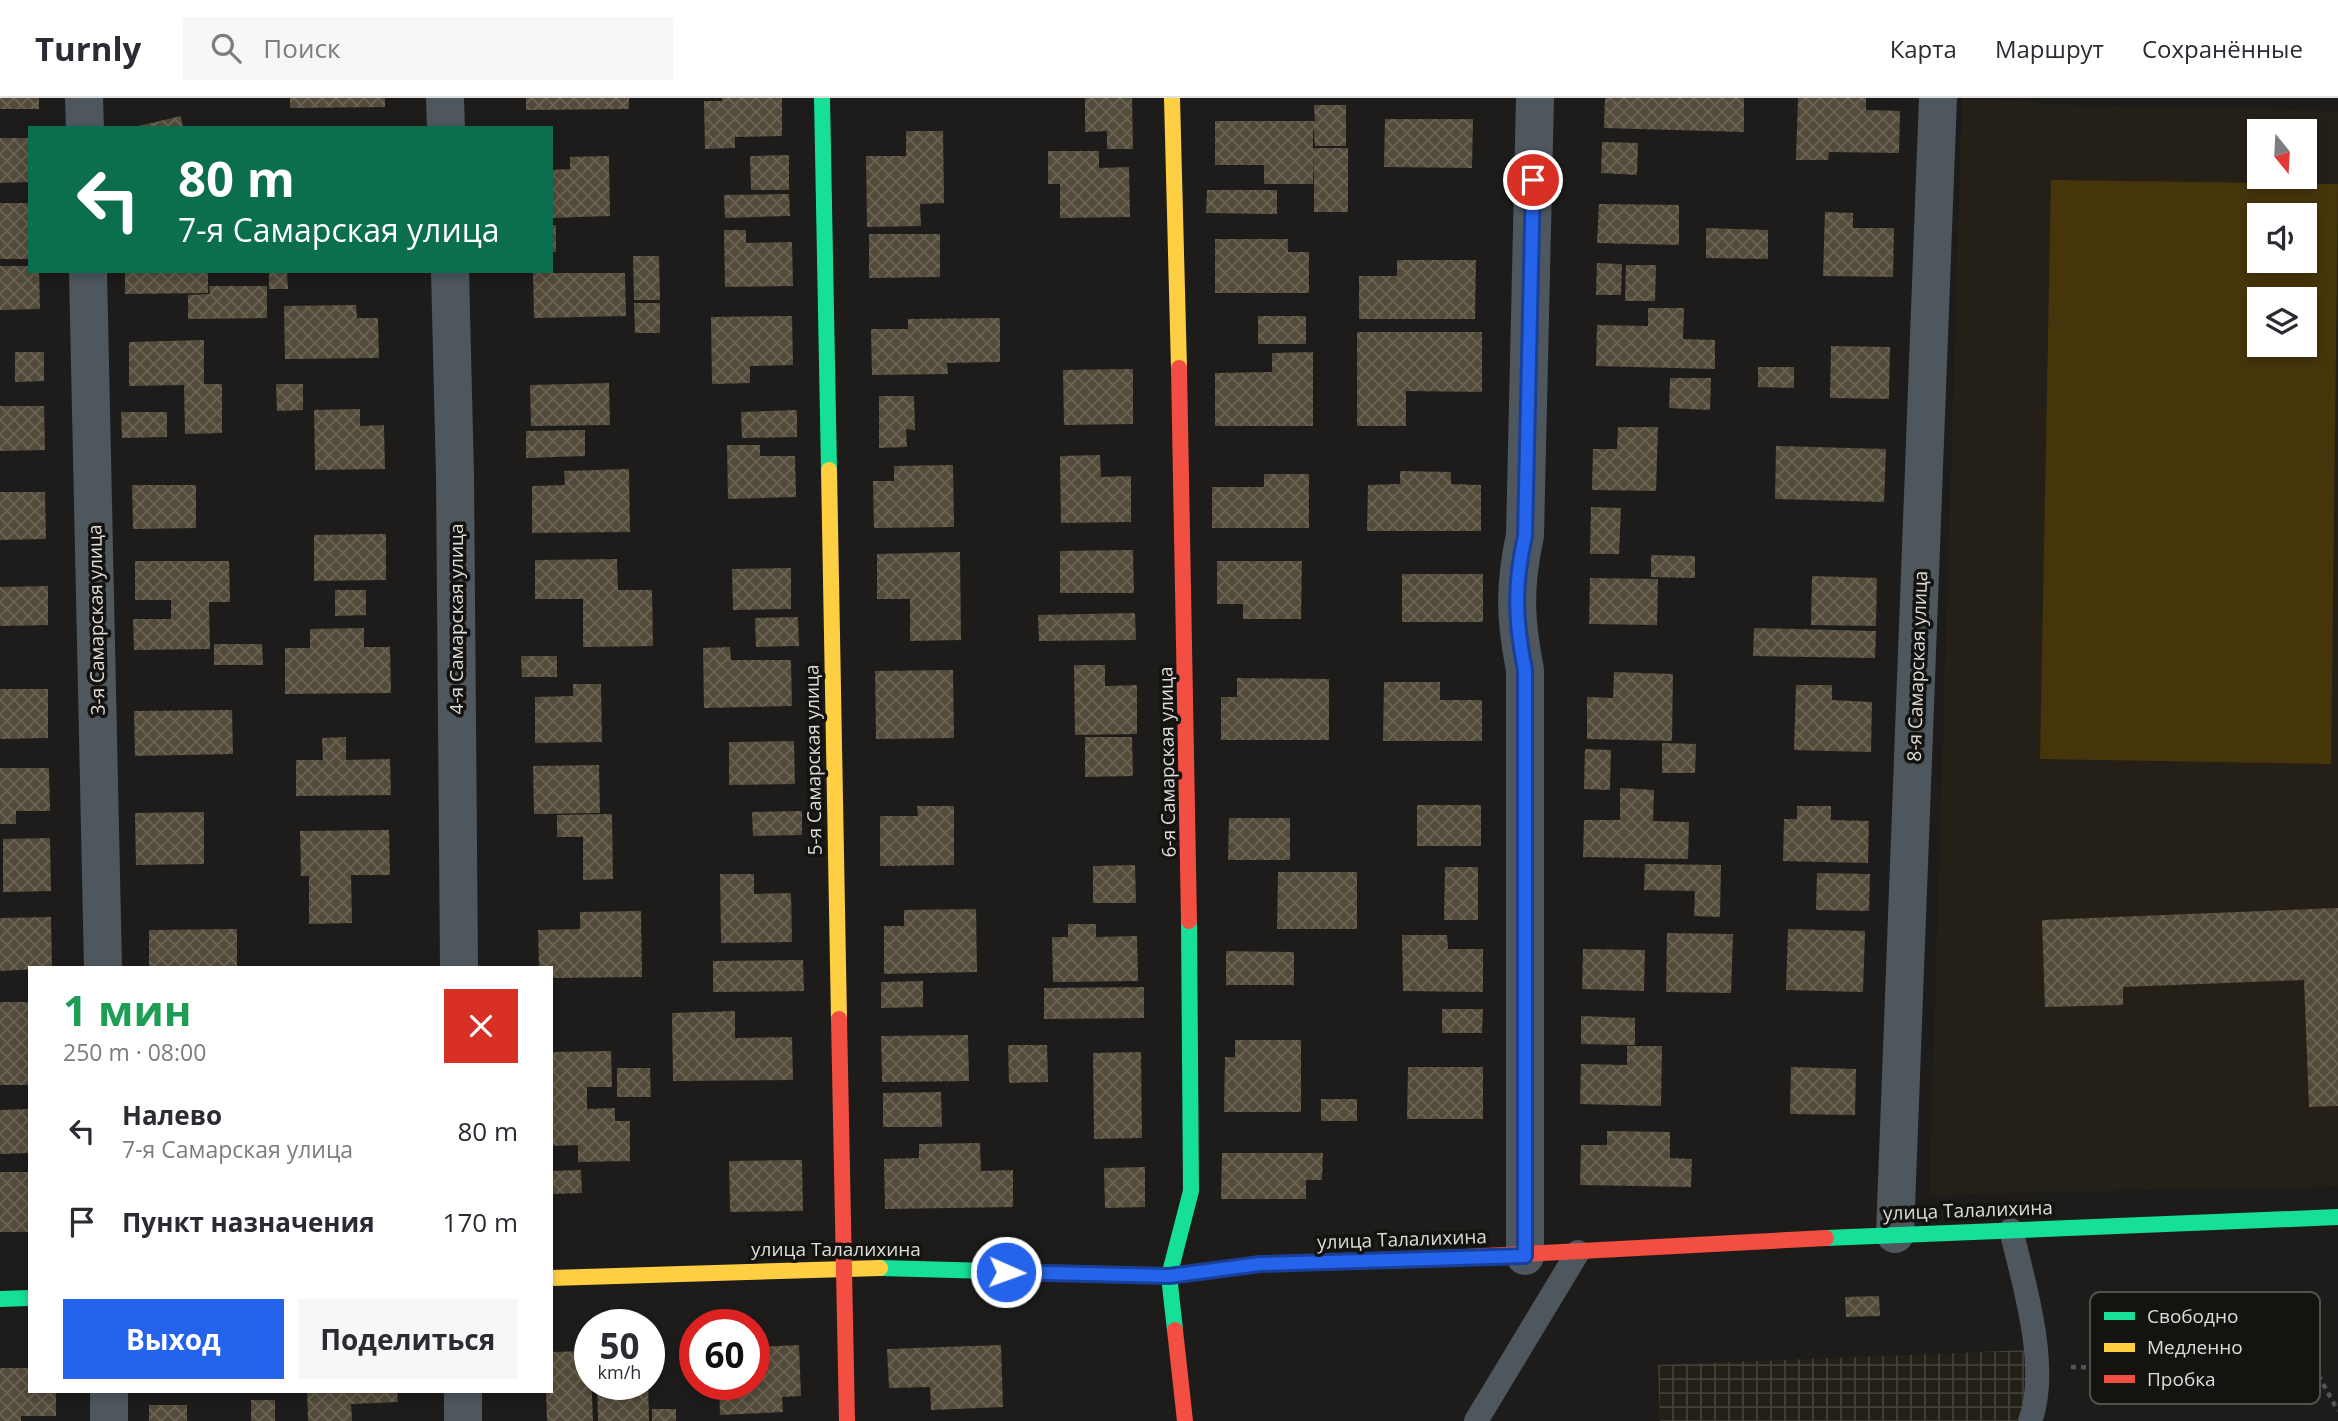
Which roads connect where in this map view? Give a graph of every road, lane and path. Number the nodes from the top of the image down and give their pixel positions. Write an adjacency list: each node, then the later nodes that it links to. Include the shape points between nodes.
1 (84, 98): 7 (street)
2 (445, 98): 8 (street)
3 (822, 98): 18 (street, 5-я Самарская улица)
4 (1172, 98): 19 (street, 6-я Самарская улица, via 1188,749 1191,1191)
5 (1535, 98): 17 (street, via 1525,536 1516,579 1516,626 1525,670)
6 (1938, 98): 15 (street, 8-я Самарская улица)
7 (85, 126)
8 (446, 126)
9 (88, 273): 11 (street, 3-я Самарская улица)
10 (450, 273): 12 (street, 4-я Самарская улица)
11 (103, 966)
12 (459, 966)
13 (2338, 1217): 14 (street, улица Талалихина)
14 (2011, 1230): 15 (street, улица Талалихина); 23 (lane, via 2033,1316)
15 (1895, 1234): 16 (street, улица Талалихина)
16 (1578, 1252): 17 (street, улица Талалихина); 33 (lane)
17 (1525, 1256): 19 (street, улица Талалихина, via 1260,1264)
18 (843, 1267): 19 (street, улица Талалихина); 20 (street, улица Талалихина); 31 (street, 5-я Самарская улица)
19 (1169, 1276): 32 (street, 6-я Самарская улица)
20 (553, 1278)
21 (28, 1298): 22 (street)
22 (0, 1299)
23 (2035, 1366): 24 (path); 34 (lane, via 2037,1402)
24 (2090, 1367)
25 (2320, 1378): 28 (path)
26 (109, 1393): 29 (street)
27 (463, 1393): 30 (street)
28 (2338, 1411)
29 (108, 1421)
30 (463, 1421)
31 (847, 1421)
32 (1185, 1421)
33 (1476, 1421)
34 (2030, 1421)

